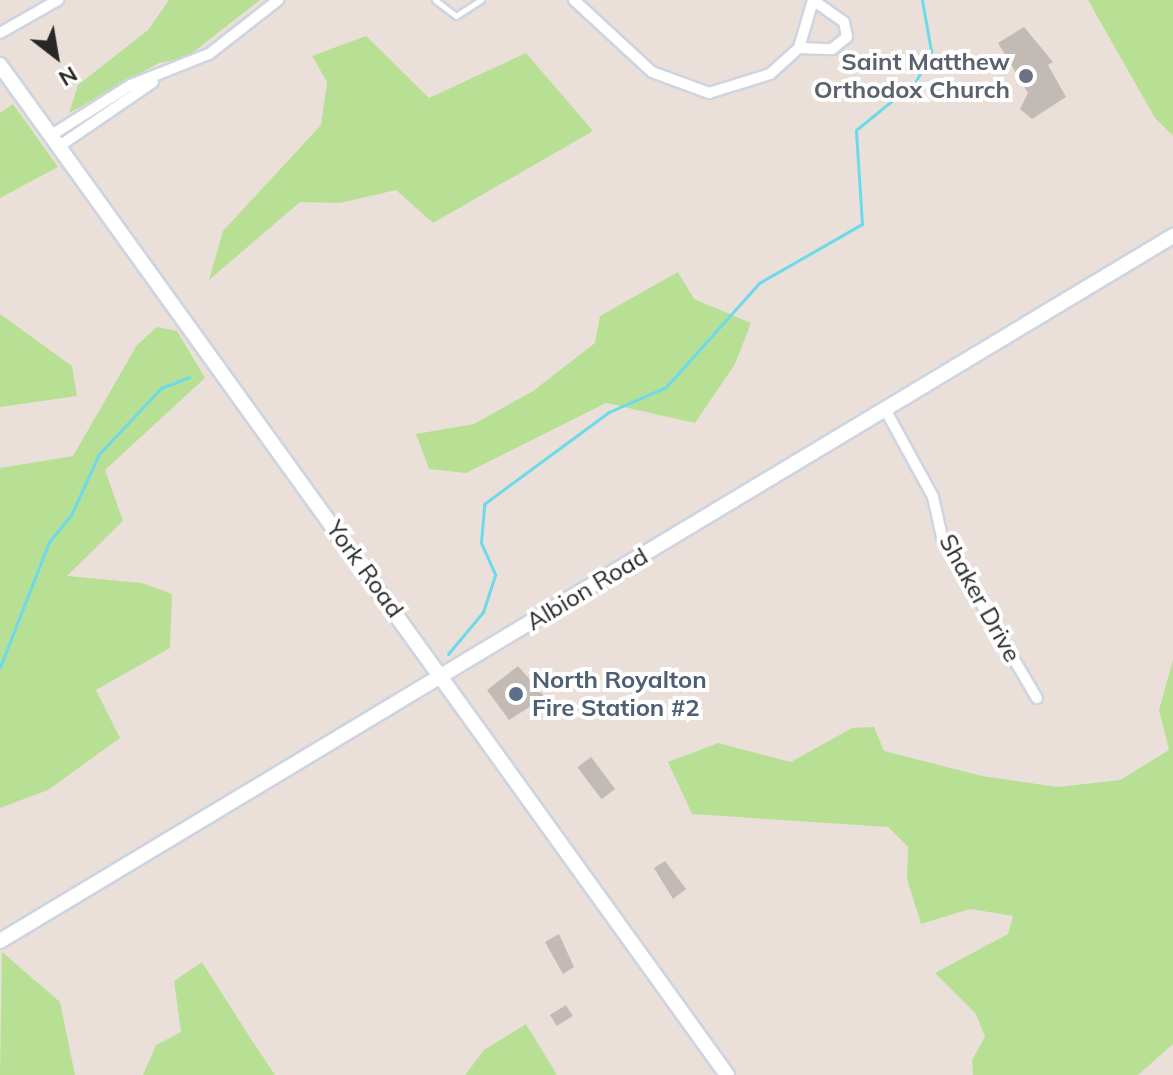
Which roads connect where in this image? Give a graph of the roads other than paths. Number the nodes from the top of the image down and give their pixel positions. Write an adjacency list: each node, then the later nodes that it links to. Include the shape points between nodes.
1 (58, 0): 7 (street)
2 (278, 0): 10 (street, via 246,31)
3 (435, 0): 4 (lane, via 456,16)
4 (481, 0)
5 (574, 0): 8 (street, via 652,72 684,89 746,85)
6 (813, 0): 8 (street); 8 (street, via 844,22 847,37 832,49)
7 (0, 33)
8 (799, 48)
9 (0, 65): 10 (street, York Road)
10 (54, 142): 13 (street, York Road)
11 (1173, 236): 12 (street, Albion Road)
12 (886, 411): 13 (street, Albion Road); 14 (street, Shaker Drive, via 933,497 942,537)
13 (442, 676): 15 (street, Albion Road); 16 (street, York Road)
14 (1037, 698)
15 (0, 941)
16 (727, 1075)

